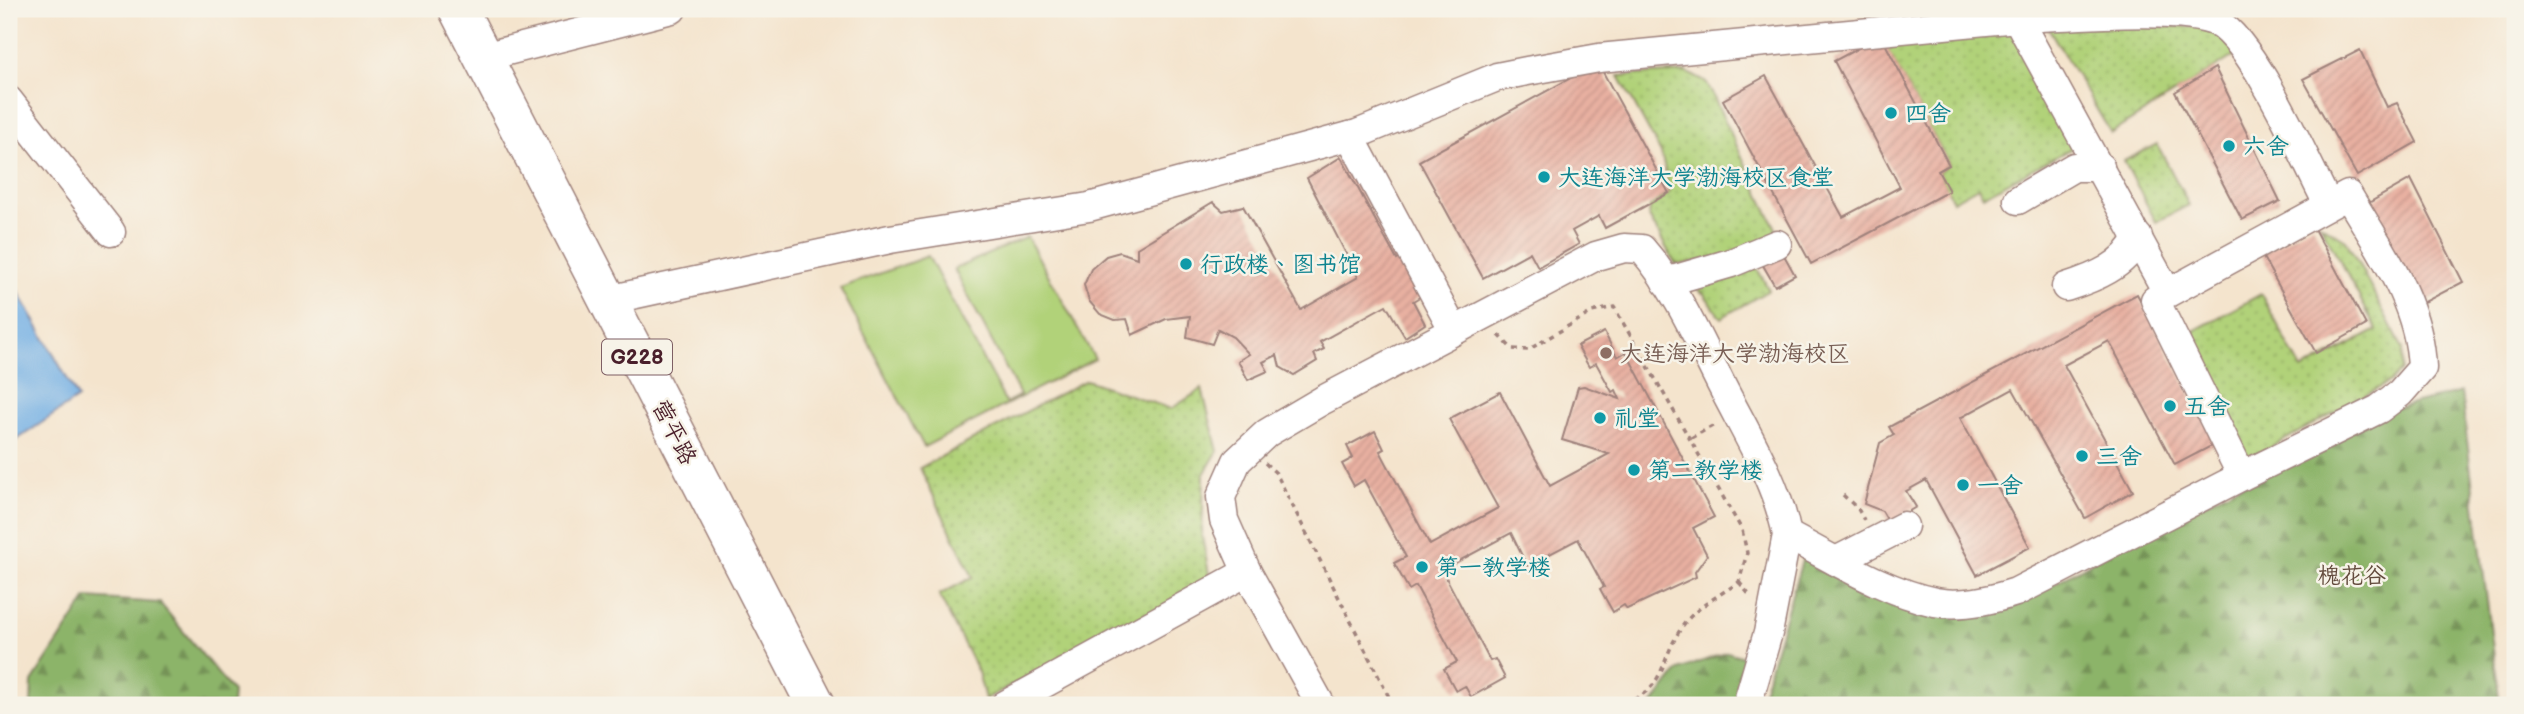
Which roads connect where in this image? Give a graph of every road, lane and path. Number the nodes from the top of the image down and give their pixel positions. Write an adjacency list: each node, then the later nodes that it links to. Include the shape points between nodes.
1 (458, 9): 4 (highway, 营平路 / G228)
2 (672, 9): 4 (street)
3 (2017, 18): 6 (street, via 1599,58 1497,77); 7 (street); 9 (street, via 2184,14 2219,23 2252,61)
4 (483, 57): 16 (highway, 营平路 / G228)
5 (9, 102): 10 (street)
6 (1350, 136): 16 (street, via 1089,207 890,239); 18 (street)
7 (2100, 167): 8 (street, via 2074,167); 11 (street)
8 (2018, 200)
9 (2328, 204): 15 (street); 22 (street, via 2348,195 2383,252 2411,308 2421,340 2422,368 2379,409)
10 (111, 232)
11 (2138, 237): 14 (street, via 2122,261); 15 (street)
12 (1777, 244): 13 (street)
13 (1665, 282): 17 (street, via 1642,249 1624,248 1596,256); 19 (street)
14 (2066, 287)
15 (2167, 292): 22 (street, via 2155,300)
16 (608, 300): 31 (highway, 营平路 / G228)
17 (1486, 312): 18 (street); 20 (path, via 1512,349 1528,350 1592,312 1614,307)
18 (1453, 329): 21 (street, via 1267,433)
19 (1736, 413): 20 (path); 25 (street, via 1762,464)
20 (1691, 438): 34 (path, via 1742,530 1748,553 1739,582 1695,612 1680,629 1656,685)
21 (1250, 450): 28 (street, via 1237,461 1221,496 1224,520); 33 (path, via 1276,473)
22 (2242, 476): 27 (street, via 2016,592 1988,601 1937,602)
23 (1843, 495): 26 (path, via 1858,509)
24 (1904, 526): 26 (street)
25 (1787, 535): 27 (street); 30 (street, via 1768,633)
26 (1875, 541): 27 (street)
27 (1836, 561)
28 (1247, 572): 29 (street); 32 (street)
29 (1315, 703)
30 (1748, 703)
31 (816, 705)
32 (1005, 705)
33 (1393, 705)
34 (1618, 705)

